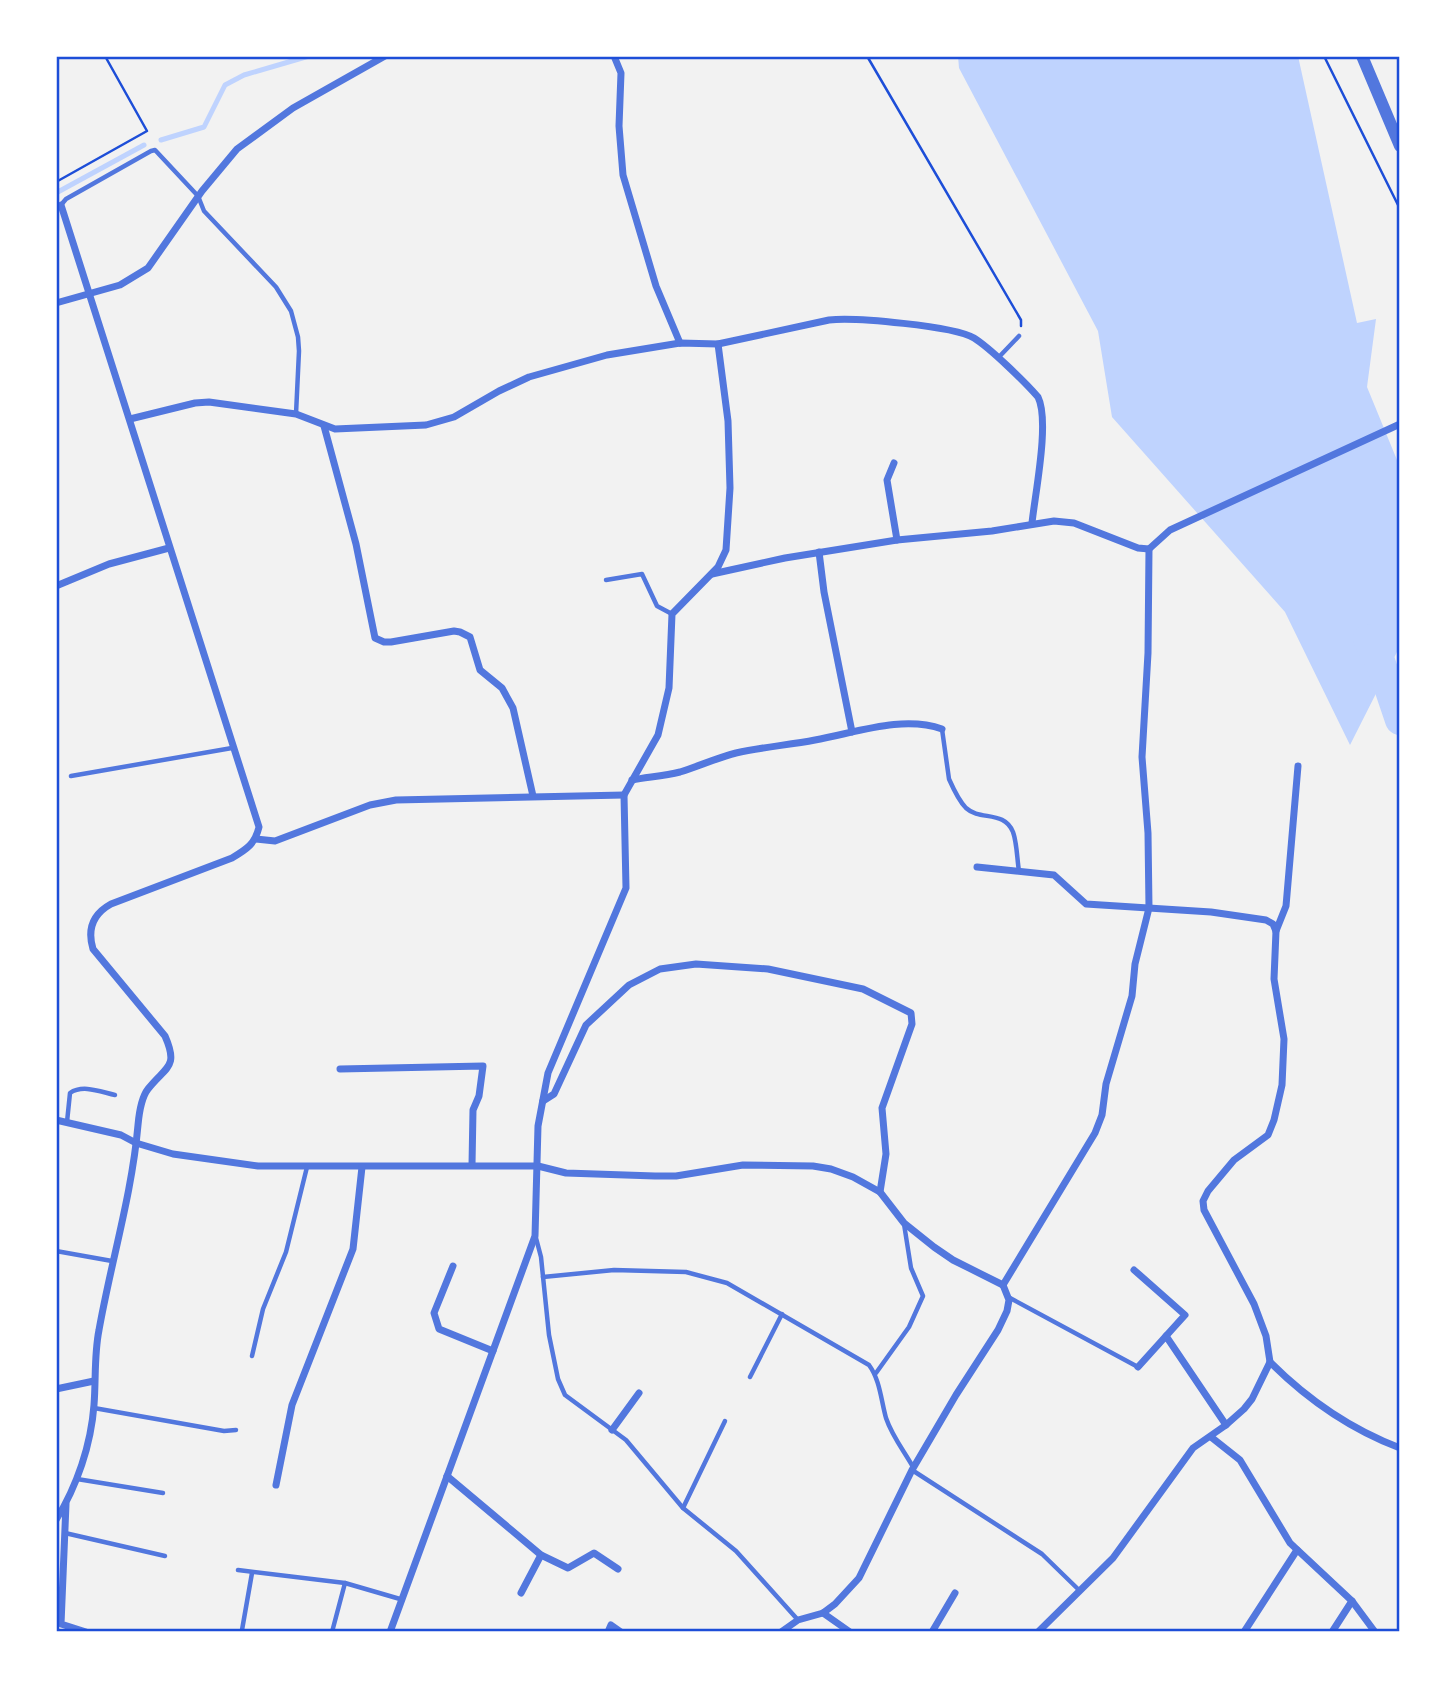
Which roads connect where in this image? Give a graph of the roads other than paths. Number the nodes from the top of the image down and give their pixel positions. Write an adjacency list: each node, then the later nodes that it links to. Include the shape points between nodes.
1 (385, 56): 5 (street, via 293,108 237,149)
2 (614, 56): 10 (street, via 621,73 622,174 656,286)
3 (1362, 56): 4 (street)
4 (1400, 146)
5 (198, 196): 6 (lane, via 155,150); 7 (street, via 148,268 121,285); 13 (lane, via 204,211 276,287 291,311 299,351)
6 (61, 205): 7 (street)
7 (89, 293): 8 (street); 14 (street)
8 (56, 303)
9 (1019, 335): 12 (lane)
10 (680, 343): 11 (street); 16 (street, via 607,355 529,377 454,417 426,425)
11 (718, 344): 12 (street, via 844,318 959,331); 23 (street, via 728,421 730,488 726,550)
12 (997, 359): 18 (street, via 1042,404)
13 (296, 414): 14 (street, via 209,402); 16 (street)
14 (130, 419): 20 (street)
15 (1400, 424): 21 (street, via 1170,530)
16 (324, 426): 34 (street, via 356,544 375,638 391,642 454,631 470,637 480,670 502,688 513,708)
17 (894, 463): 19 (street, via 887,480)
18 (1032, 523): 19 (street); 21 (street, via 1074,523)
19 (897, 540): 22 (street)
20 (169, 548): 25 (street, via 109,564); 29 (street)
21 (1149, 549): 38 (street, via 1142,757)
22 (819, 552): 23 (street); 28 (street)
23 (711, 574): 26 (street)
24 (606, 580): 26 (lane, via 642,574 657,606)
25 (56, 586)
26 (671, 614): 32 (street, via 670,688 658,735)
27 (942, 729): 28 (street, via 901,724); 37 (lane, via 952,787 966,808 1006,822 1013,833)
28 (852, 732): 32 (street, via 760,747 679,772)
29 (232, 748): 31 (lane); 35 (street, via 257,819)
30 (1298, 766): 39 (street, via 1286,906)
31 (71, 776)
32 (632, 780): 33 (street)
33 (624, 795): 34 (street); 42 (street, via 626,888 548,1073)
34 (533, 796): 35 (street, via 396,800 275,841)
35 (256, 839): 45 (street, via 232,858 111,904 93,920 89,936 93,949 165,1036 172,1052 171,1065 143,1100)
36 (977, 867): 37 (street)
37 (1018, 871): 38 (street, via 1054,875 1086,904)
38 (1149, 908): 39 (street, via 1266,920); 58 (street, via 1102,1115)
39 (1276, 931): 64 (street, via 1274,979 1284,1039 1282,1084 1274,1120 1268,1135 1234,1160 1203,1201 1254,1304)
40 (340, 1069): 46 (street, via 483,1066 473,1110)
41 (115, 1095): 44 (lane, via 74,1091)
42 (543, 1101): 47 (street); 50 (street, via 554,1094 586,1025 629,985 660,969 696,964 768,969 863,989 911,1013 912,1024 882,1108 886,1154)
43 (56, 1120): 44 (street)
44 (67, 1122): 45 (street)
45 (136, 1143): 48 (street, via 224,1162); 54 (street)
46 (472, 1165): 47 (street); 49 (street)
47 (538, 1166): 50 (street, via 566,1174 676,1176 743,1165 813,1166 853,1177); 52 (street)
48 (307, 1167): 49 (street); 63 (lane)
49 (362, 1167): 81 (street, via 353,1249 292,1405)
50 (880, 1192): 51 (street)
51 (904, 1223): 58 (street, via 953,1260); 66 (lane, via 911,1268 923,1296 909,1328)
52 (535, 1236): 57 (lane); 62 (street)
53 (56, 1251): 54 (lane)
54 (112, 1261): 68 (street)
55 (453, 1266): 62 (street, via 434,1313 439,1329)
56 (1134, 1270): 61 (street, via 1185,1315)
57 (543, 1278): 60 (lane, via 614,1270 686,1272 727,1283); 75 (lane, via 556,1368 565,1395)
58 (1003, 1285): 59 (street)
59 (1008, 1297): 65 (lane); 78 (street, via 998,1330)
60 (782, 1314): 66 (lane, via 869,1365); 67 (lane)
61 (1166, 1336): 65 (street); 73 (street)
62 (493, 1351): 79 (street)
63 (253, 1356)
64 (1270, 1362): 73 (street, via 1252,1399); 77 (street, via 1328,1411)
65 (1138, 1367)
66 (875, 1374): 78 (lane, via 893,1435)
67 (750, 1377)
68 (94, 1381): 69 (street); 71 (street)
69 (56, 1388)
70 (639, 1393): 75 (street)
71 (94, 1408): 74 (lane); 80 (street)
72 (724, 1420): 84 (lane)
73 (1226, 1426): 76 (street)
74 (236, 1430)
75 (612, 1430): 84 (lane, via 626,1440)
76 (1211, 1437): 87 (street, via 1240,1460); 94 (street, via 1193,1448 1113,1558)
77 (1400, 1448)
78 (913, 1469): 94 (lane, via 1042,1554); 99 (street, via 859,1578)
79 (447, 1476): 88 (street); 97 (street)
80 (77, 1479): 82 (lane); 83 (street)
81 (276, 1485)
82 (163, 1493)
83 (66, 1504): 85 (street); 86 (street)
84 (683, 1508): 100 (lane, via 736,1551)
85 (56, 1520)
86 (65, 1533): 89 (lane); 102 (street, via 61,1624)
87 (1297, 1550): 98 (street); 111 (street)
88 (541, 1555): 90 (street, via 568,1568 594,1553); 95 (street)
89 (166, 1556)
90 (618, 1569)
91 (238, 1570): 92 (lane)
92 (252, 1573): 93 (lane); 101 (lane)
93 (345, 1583): 97 (lane); 103 (lane)
94 (1080, 1591): 110 (street)
95 (521, 1593)
96 (955, 1593): 109 (street)
97 (400, 1599): 104 (street)
98 (1352, 1601): 112 (street); 113 (street)
99 (823, 1612): 100 (street); 108 (street)
100 (798, 1619): 107 (street)
101 (242, 1630)
102 (86, 1632)
103 (332, 1632)
104 (390, 1632)
105 (608, 1632): 106 (street, via 611,1625)
106 (621, 1632)
107 (781, 1632)
108 (850, 1632)
109 (932, 1632)
110 (1038, 1632)
111 (1244, 1632)
112 (1332, 1632)
113 (1375, 1632)

